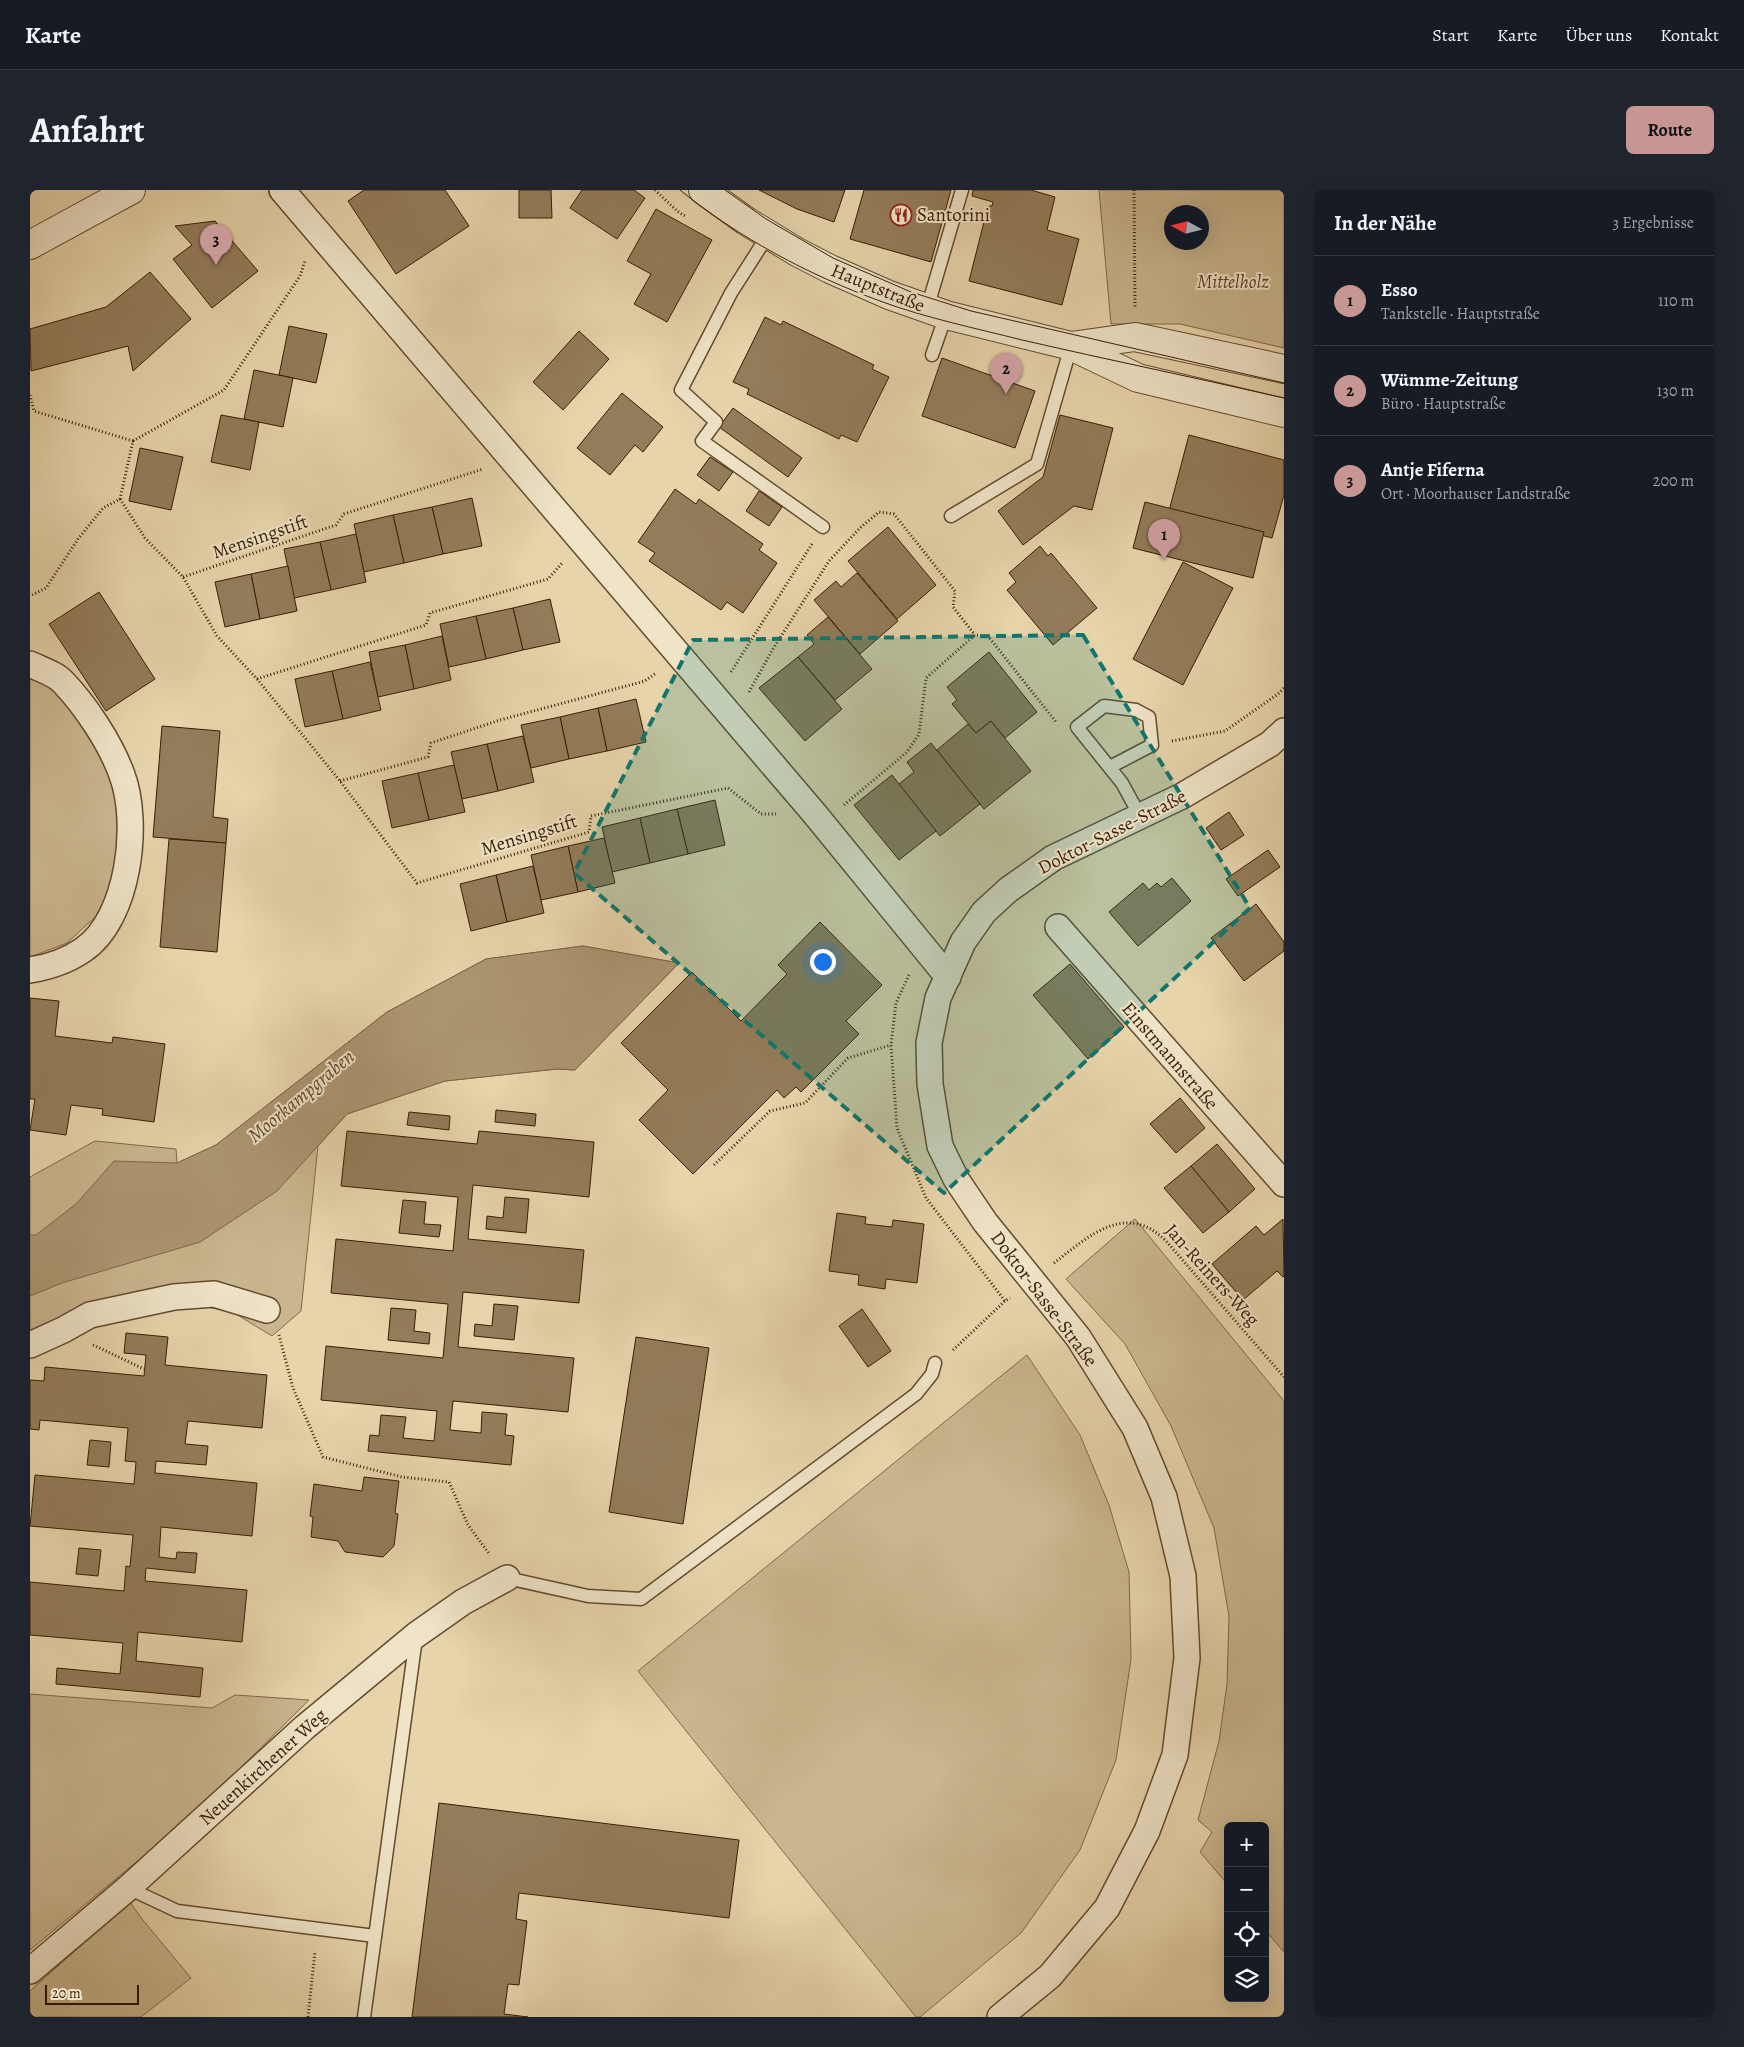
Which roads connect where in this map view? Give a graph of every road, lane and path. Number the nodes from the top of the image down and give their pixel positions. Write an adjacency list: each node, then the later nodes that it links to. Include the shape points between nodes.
1 (131, 190): 8 (street)
2 (282, 190): 6 (street)
3 (703, 190): 7 (street, Hauptstraße)
4 (962, 190): 9 (lane)
5 (1134, 190): 10 (path)
6 (314, 227): 16 (path, via 300,276 224,390); 17 (street)
7 (768, 235): 9 (street, Hauptstraße, via 830,269); 20 (lane, via 731,294 681,390 716,422 702,441)
8 (30, 245)
9 (936, 312): 11 (street, Hauptstraße); 12 (lane)
10 (1135, 314)
11 (1071, 346): 13 (street, Hauptstraße, via 1135,337); 15 (street, Hauptstraße, via 1138,378); 19 (lane, via 1037,464)
12 (932, 355)
13 (1284, 369)
14 (30, 395): 16 (path, via 34,411)
15 (1284, 413)
16 (133, 441): 18 (path)
17 (512, 460): 21 (street); 22 (path, Mensingstift, via 344,514 336,525)
18 (120, 499): 22 (path, Mensingstift, via 146,538); 23 (path, via 102,508 46,588)
19 (951, 516)
20 (823, 527): 29 (path)
21 (580, 542): 25 (street); 27 (path, via 548,579 430,613 426,625)
22 (182, 577): 27 (path, Mensingstift, via 217,636)
23 (30, 596)
24 (975, 635): 30 (path, via 952,607 955,591 949,583 894,514 879,512 829,561); 31 (path, via 988,636 1055,721); 37 (path, via 926,678 919,734 907,752)
25 (678, 656): 29 (street); 35 (path, via 645,681 500,720 431,743 428,757)
26 (30, 664): 39 (street, via 62,680 87,713 113,752 131,809 130,849 121,892 108,924 84,950 51,966)
27 (257, 679): 35 (path, Mensingstift)
28 (1284, 688): 33 (path, via 1225,731)
29 (714, 698): 30 (street)
30 (733, 720): 37 (street)
31 (1077, 727): 33 (lane, via 1104,706 1136,710 1149,717); 34 (lane)
32 (1284, 731): 36 (street, Doktor-Sasse-Straße, via 1270,744 1182,796)
33 (1152, 744): 34 (lane)
34 (1110, 767): 36 (lane)
35 (340, 781): 37 (path, Mensingstift, via 417,883 589,832 591,816 728,788 761,814)
36 (1140, 816): 40 (street, Doktor-Sasse-Straße, via 1053,858 1008,890 984,912 963,942)
37 (818, 818): 40 (street)
38 (1058, 927): 43 (street, Einstmannstraße)
39 (30, 970)
40 (948, 976): 44 (street, Doktor-Sasse-Straße, via 938,998 929,1044 930,1084 940,1146 956,1179)
41 (892, 1045): 42 (path, via 848,1058 805,1102 770,1111)
42 (714, 1165)
43 (1284, 1184)
44 (1033, 1280): 51 (path, Jan-Reiners-Weg, via 1103,1228 1127,1223 1152,1228); 60 (street, Doktor-Sasse-Straße, via 1078,1337 1130,1420 1164,1497 1183,1576 1187,1658 1175,1755 1147,1831 1107,1908 1050,1976)
45 (1006, 1302): 49 (path, via 960,1345)
46 (267, 1310): 47 (street, via 214,1294 174,1297 90,1315); 52 (path, via 281,1339 293,1388 323,1457 402,1477 449,1482 468,1525)
47 (63, 1330): 48 (street); 50 (path)
48 (30, 1345)
49 (935, 1363): 52 (lane, via 932,1374 916,1394 641,1600 588,1596)
50 (144, 1369)
51 (1284, 1377)
52 (507, 1578): 53 (street, Neuenkirchener Weg, via 463,1602)
53 (416, 1635): 54 (street, Neuenkirchener Weg, via 305,1727); 56 (lane)
54 (128, 1888): 55 (lane, via 177,1911); 57 (street, Neuenkirchener Weg)
55 (318, 1929): 56 (lane); 58 (path)
56 (375, 1936): 59 (lane)
57 (30, 1971)
58 (308, 2017)
59 (364, 2017)
60 (1000, 2017)

